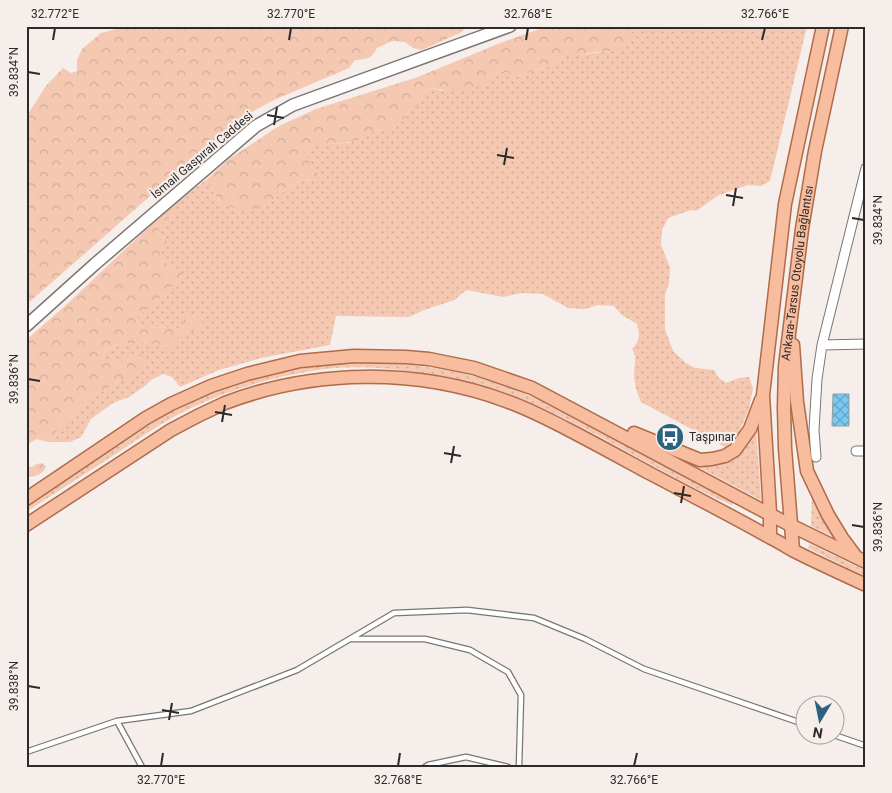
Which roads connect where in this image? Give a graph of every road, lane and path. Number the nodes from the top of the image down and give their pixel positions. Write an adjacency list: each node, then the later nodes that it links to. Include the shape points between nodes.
1 (510, 26): 6 (main road, İsmail Gaspıralı Caddesi, via 293,105 256,126)
2 (823, 26): 9 (main road, Ankara-Tarsus Otoyolu Bağlantısı, via 785,204)
3 (842, 26): 5 (main road, Ankara-Tarsus Otoyolu Bağlantısı, via 802,229)
4 (866, 168): 8 (street)
5 (791, 315): 17 (main road, Ankara-Tarsus Otoyolu Bağlantısı, via 784,408); 20 (main road, via 797,402 807,471 831,521)
6 (26, 326)
7 (866, 344): 8 (street)
8 (822, 345): 13 (street, via 814,430)
9 (763, 395): 10 (main road, via 750,429 735,450 712,460 700,460); 15 (main road, Ankara-Tarsus Otoyolu Bağlantısı)
10 (553, 398): 14 (main road, via 474,368 429,360 354,356 300,361 247,374 171,404); 15 (main road)
11 (856, 451): 12 (street)
12 (866, 451)
13 (816, 457)
14 (26, 499)
15 (770, 513): 17 (main road); 18 (main road, Ankara-Tarsus Otoyolu Bağlantısı)
16 (26, 525): 18 (main road, via 164,434 226,403 301,383 384,377 453,386 520,406)
17 (790, 525): 19 (main road, Ankara-Tarsus Otoyolu Bağlantısı); 20 (main road)
18 (770, 537): 19 (main road)
19 (793, 550): 21 (main road)
20 (862, 560)
21 (866, 586)
22 (349, 639): 23 (lane, via 297,670 191,711); 24 (lane, via 394,612 467,610 534,618 644,670); 31 (lane, via 425,639 470,650 508,672 521,695)
23 (117, 721): 27 (lane); 28 (lane)
24 (794, 721)
25 (844, 738): 26 (lane)
26 (866, 746)
27 (26, 752)
28 (142, 767)
29 (425, 767): 30 (lane, via 466,756)
30 (508, 767)
31 (519, 767)

